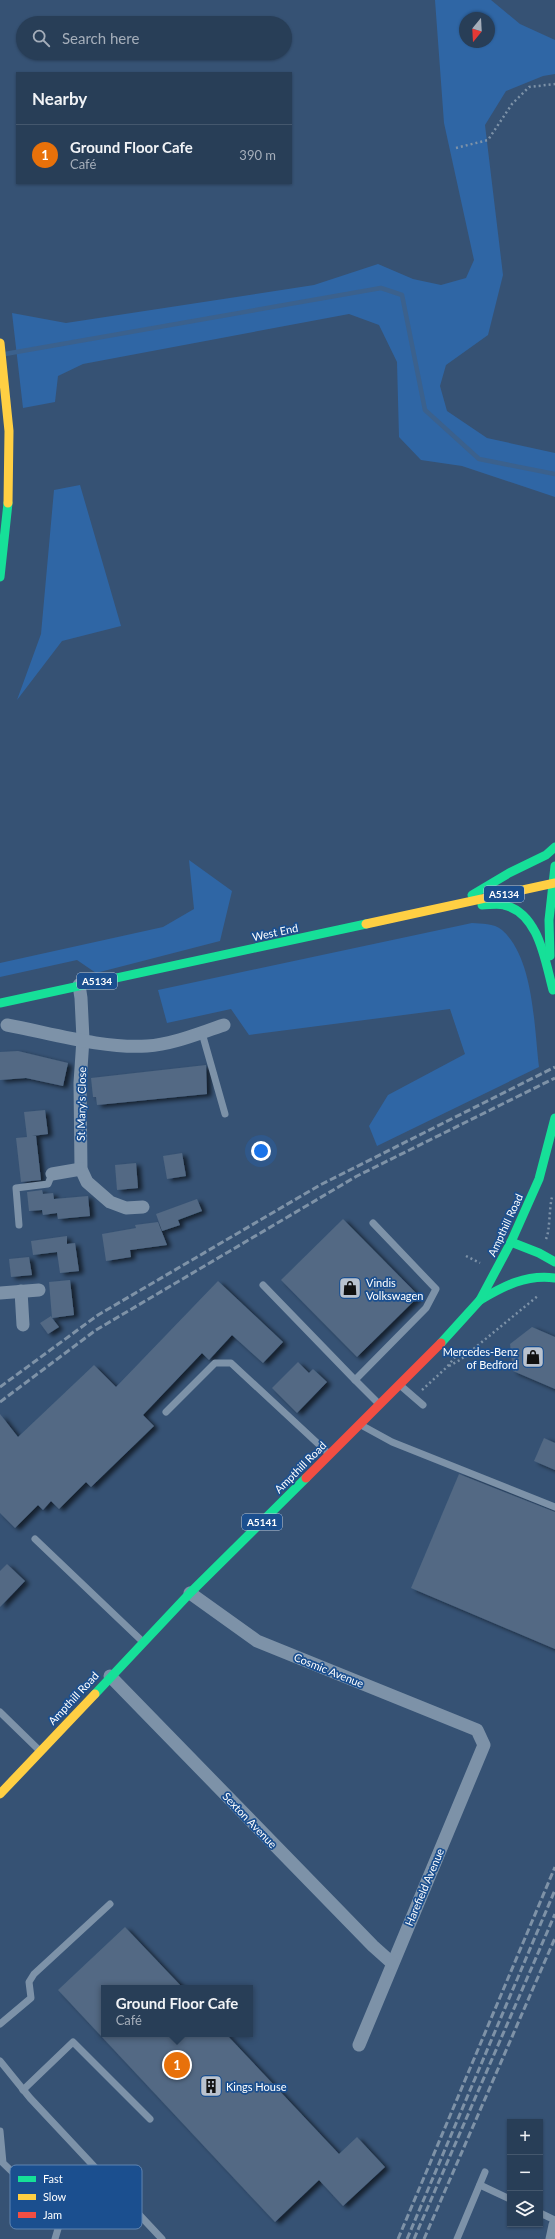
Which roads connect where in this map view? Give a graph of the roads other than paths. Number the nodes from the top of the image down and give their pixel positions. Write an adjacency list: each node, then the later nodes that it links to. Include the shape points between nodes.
1 (0, 343): 2 (main road, via 6,386 10,485 7,532)
2 (0, 577)
3 (555, 847): 6 (main road, via 546,855)
4 (555, 866): 5 (main road)
5 (554, 883): 6 (main road, West End / A5134); 6 (main road, via 549,920 553,994 536,935 530,923 508,906)
6 (456, 905): 7 (main road, West End / A5134)
7 (79, 985): 8 (main road, West End / A5134); 12 (street, St Mary's Close)
8 (0, 1003)
9 (7, 1025): 12 (street)
10 (224, 1025): 11 (street)
11 (202, 1033): 12 (street, via 148,1046 116,1046); 13 (lane)
12 (83, 1039): 15 (street, St Mary's Close, via 80,1083)
13 (225, 1114)
14 (555, 1118): 20 (main road, Ampthill Road / A5141, via 539,1179)
15 (81, 1169): 16 (street); 17 (street, via 92,1187 110,1202 126,1208)
16 (52, 1174): 19 (lane, via 48,1184 16,1188)
17 (143, 1207)
18 (373, 1223): 29 (lane, via 436,1290 426,1308)
19 (19, 1225)
20 (511, 1242): 21 (main road); 27 (main road, Ampthill Road / A5141)
21 (555, 1262)
22 (555, 1278): 27 (main road, via 542,1275 522,1279)
23 (263, 1286): 29 (lane)
24 (39, 1290): 25 (street)
25 (21, 1292): 26 (street); 28 (street)
26 (0, 1294)
27 (480, 1300): 30 (main road, Ampthill Road / A5141)
28 (23, 1325)
29 (355, 1380): 31 (lane)
30 (399, 1385): 31 (main road, Ampthill Road / A5141); 32 (lane)
31 (379, 1404): 34 (main road, Ampthill Road / A5141)
32 (424, 1406)
33 (166, 1412): 35 (lane, via 214,1363 231,1363)
34 (359, 1424): 35 (main road, Ampthill Road / A5141); 36 (lane, via 392,1442)
35 (329, 1455): 38 (main road, Ampthill Road / A5141)
36 (555, 1507)
37 (35, 1538): 39 (lane)
38 (190, 1593): 39 (main road, Ampthill Road / A5141); 42 (street, Cosmic Avenue, via 257,1641)
39 (143, 1642): 40 (main road, Ampthill Road / A5141)
40 (110, 1676): 43 (main road, Ampthill Road / A5141); 46 (street, Sexton Avenue)
41 (0, 1712): 43 (lane)
42 (478, 1730): 46 (street, Harefield Avenue, via 484,1745)
43 (40, 1751): 44 (main road, Ampthill Road / A5141)
44 (0, 1794)
45 (110, 1904): 47 (lane, via 34,1974 29,1982 31,1998)
46 (392, 1963): 48 (street, Harefield Avenue)
47 (0, 2024)
48 (359, 2045)
49 (0, 2061): 50 (lane)
50 (23, 2090): 51 (lane, via 73,2042); 53 (lane)
51 (150, 2119)
52 (0, 2131): 54 (lane, via 3,2162)
53 (93, 2165)
54 (10, 2169)
55 (486, 2172): 56 (lane)
56 (480, 2185): 57 (lane); 65 (lane)
57 (507, 2198)
58 (543, 2214): 60 (lane)
59 (142, 2218): 64 (lane)
60 (555, 2220)
61 (555, 2225): 66 (street)
62 (58, 2229): 63 (lane)
63 (55, 2239)
64 (162, 2239)
65 (457, 2239)
66 (552, 2239)

